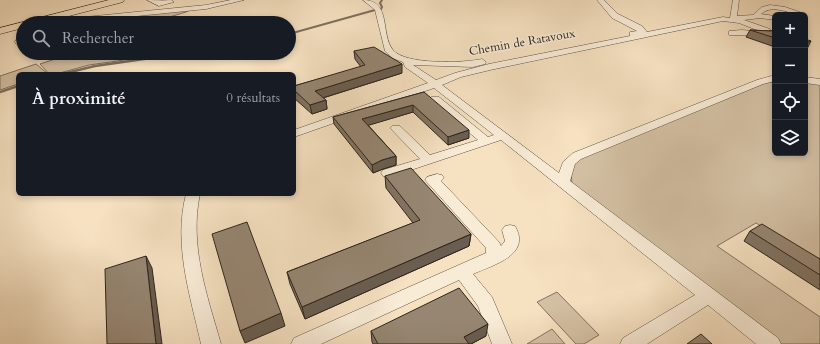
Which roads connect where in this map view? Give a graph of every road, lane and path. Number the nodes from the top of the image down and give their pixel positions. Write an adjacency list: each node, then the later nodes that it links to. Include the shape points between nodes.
1 (120, 0): 11 (main road)
2 (150, 0): 8 (street)
3 (178, 0): 8 (street)
4 (241, 0): 12 (street, via 206,7)
5 (366, 0): 19 (street, Chemin de Ratavoux, via 378,9 388,50 396,58)
6 (600, 0): 19 (street, Chemin de Ratavoux, via 616,16 642,32 473,64)
7 (736, 0): 15 (street)
8 (159, 4): 10 (street)
9 (792, 12): 13 (street, via 783,8 772,8 762,10)
10 (83, 15)
11 (58, 16)
12 (115, 16)
13 (756, 16): 14 (street); 15 (street)
14 (772, 18)
15 (733, 19): 18 (street, via 767,31 768,34 756,35 741,31); 23 (street, via 689,25 489,67)
16 (16, 26): 17 (main road)
17 (0, 30)
18 (732, 33)
19 (407, 62): 23 (street)
20 (772, 79): 32 (street, via 577,156 569,162)
21 (808, 80): 22 (street)
22 (820, 82)
23 (435, 84): 26 (street); 27 (street)
24 (435, 99): 28 (street)
25 (396, 128): 29 (street)
26 (296, 133)
27 (503, 136): 28 (street); 32 (street)
28 (486, 141): 29 (street)
29 (428, 160): 30 (street)
30 (388, 173)
31 (437, 178): 35 (street, via 432,180 493,246 495,256)
32 (563, 182): 37 (street)
33 (193, 196): 38 (street, via 188,218 189,246)
34 (510, 230): 35 (street, via 513,243 509,249)
35 (490, 259): 36 (street)
36 (462, 272): 39 (street); 40 (street, via 486,302)
37 (709, 295): 41 (street); 42 (street)
38 (211, 344)
39 (301, 344)
40 (502, 344)
41 (630, 344)
42 (771, 344)

